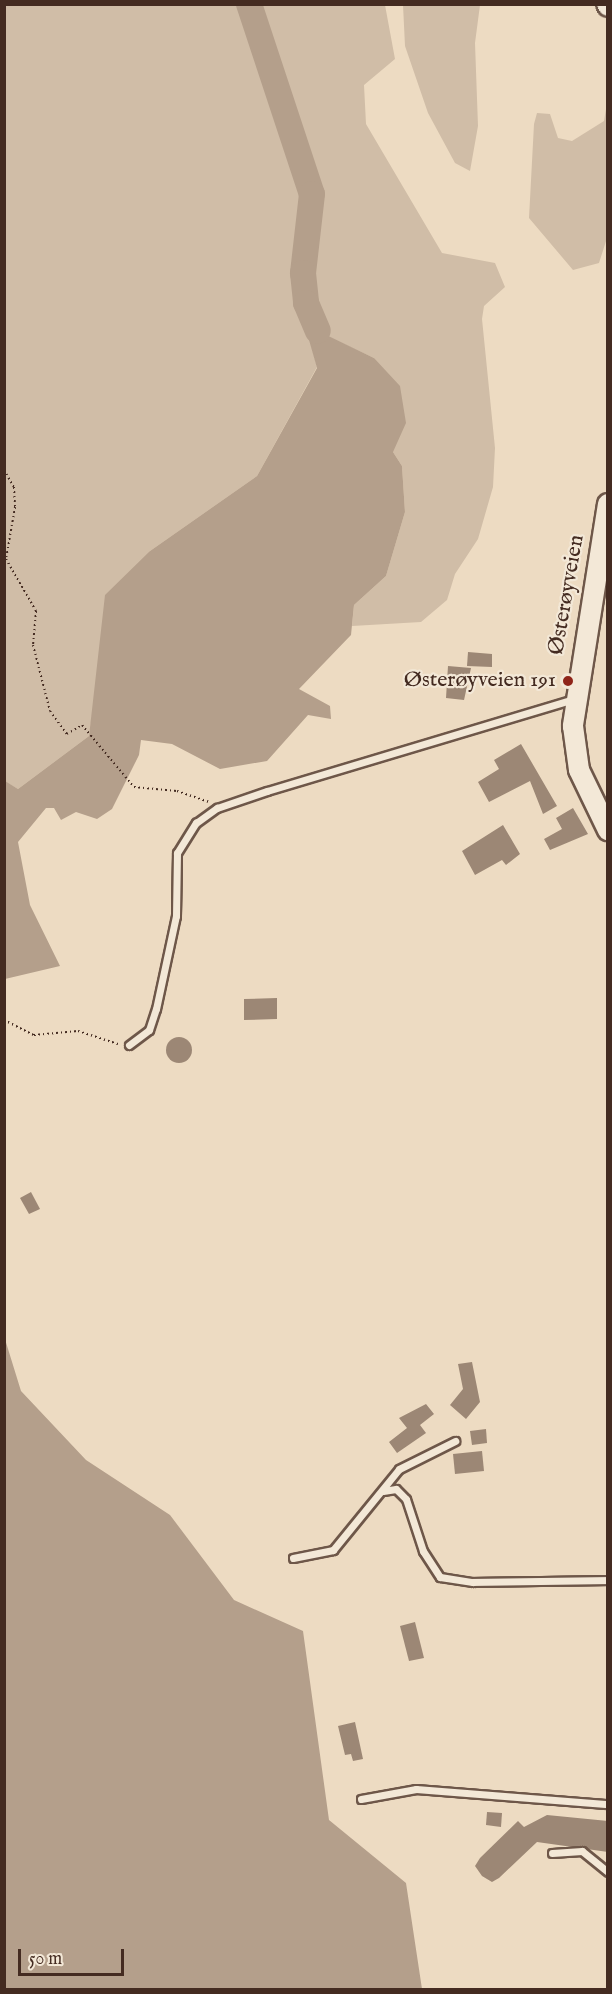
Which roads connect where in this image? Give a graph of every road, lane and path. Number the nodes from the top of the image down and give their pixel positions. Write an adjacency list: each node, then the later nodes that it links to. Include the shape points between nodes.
1 (4, 470): 4 (path, via 14,487 15,507 6,559 36,611 33,645 50,711 68,734 82,725 134,787 177,791)
2 (608, 504): 3 (main road, Østerøyveien)
3 (574, 699): 4 (lane); 5 (main road, Østerøyveien, via 579,770)
4 (217, 808): 7 (lane, via 185,835 177,853 176,916 156,1009 148,1030)
5 (608, 830)
6 (4, 1020): 7 (path, via 34,1035 78,1031)
7 (129, 1045)
8 (455, 1441): 9 (lane, via 416,1457)
9 (383, 1491): 10 (lane, via 371,1498 333,1550); 11 (lane, via 396,1489 406,1499 423,1551 440,1577 473,1582)
10 (293, 1558)
11 (608, 1580)
12 (361, 1799): 13 (lane, via 416,1789)
13 (608, 1804)
14 (552, 1853): 15 (lane, via 582,1851)
15 (608, 1872)

